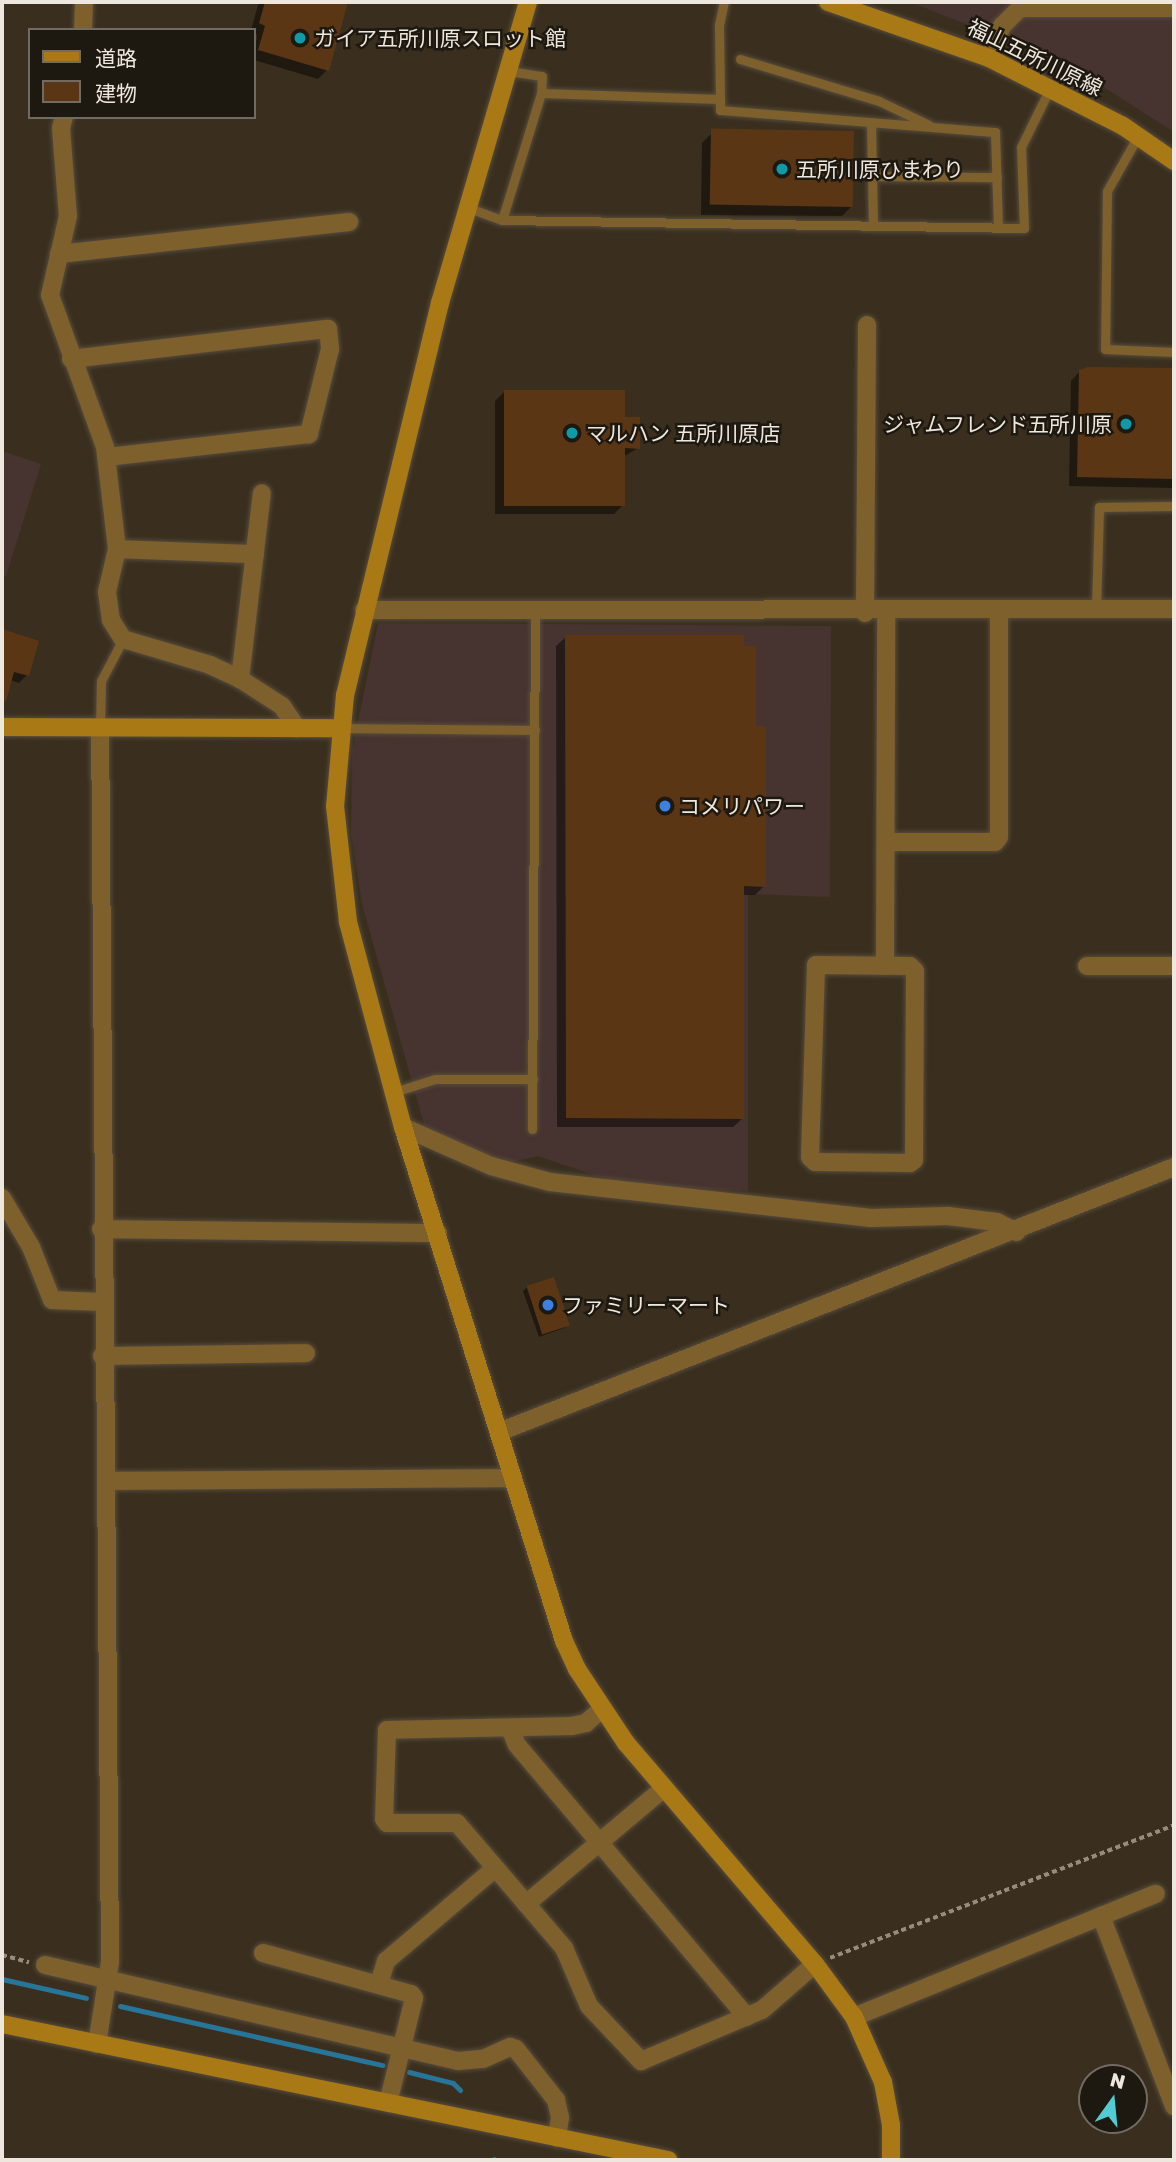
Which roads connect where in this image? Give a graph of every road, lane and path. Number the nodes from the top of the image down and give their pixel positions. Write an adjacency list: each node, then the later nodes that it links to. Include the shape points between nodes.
1 (84, 2): 8 (street)
2 (528, 2): 11 (street)
3 (724, 2): 14 (lane, via 719,25)
4 (828, 2): 9 (street, 福山五所川原線)
5 (1037, 5): 6 (street); 9 (street, via 1012,12)
6 (1101, 5): 7 (street)
7 (1174, 8)
8 (83, 28)
9 (989, 58): 12 (street, 福山五所川原線)
10 (740, 59): 17 (lane, via 879,101)
11 (509, 71): 13 (lane, via 542,76); 22 (street)
12 (1051, 86): 18 (street, 福山五所川原線); 26 (lane, via 1021,147 1024,228)
13 (541, 93): 14 (lane); 23 (lane)
14 (720, 99): 16 (lane, via 720,110)
15 (63, 119): 27 (street, via 68,216)
16 (870, 122): 17 (lane); 20 (lane)
17 (934, 127): 21 (lane, via 995,132)
18 (1138, 136): 19 (street, 福山五所川原線); 29 (lane, via 1107,191 1105,349)
19 (1173, 157)
20 (872, 176): 21 (lane); 25 (lane)
21 (997, 177): 26 (lane)
22 (469, 208): 23 (lane); 38 (street, via 424,365)
23 (502, 220): 25 (lane)
24 (349, 222): 27 (street)
25 (873, 226): 26 (lane)
26 (998, 228)
27 (60, 254): 30 (street, via 50,295)
28 (867, 325): 40 (street)
29 (1174, 352)
30 (71, 359): 31 (street); 31 (street, via 328,329 330,349 309,434)
31 (106, 457): 34 (street)
32 (262, 493): 35 (street)
33 (1174, 506): 36 (lane, via 1099,507)
34 (117, 549): 35 (street); 43 (street, via 107,592 111,620)
35 (255, 554): 44 (street)
36 (1096, 609): 37 (street); 39 (street)
37 (1174, 609)
38 (364, 610): 42 (street); 48 (street)
39 (999, 611): 41 (street); 50 (street, via 999,837 995,842)
40 (865, 612): 41 (street); 42 (street)
41 (886, 612): 50 (street)
42 (535, 613): 49 (lane)
43 (123, 639): 44 (street, via 210,665); 46 (lane, via 101,681)
44 (240, 679): 47 (street, via 282,706)
45 (2, 727): 46 (street)
46 (100, 728): 47 (street); 60 (street)
47 (297, 728): 48 (street)
48 (339, 728): 49 (lane); 55 (street, via 335,806 348,922)
49 (535, 730): 54 (lane)
50 (886, 842): 51 (street)
51 (885, 966): 51 (street, via 910,966 915,971 914,1160 815,1162 810,1157 812,970 816,965)
52 (1087, 966): 53 (street)
53 (1174, 966)
54 (533, 1079): 55 (lane, via 435,1079); 57 (lane)
55 (394, 1092): 56 (street)
56 (403, 1127): 61 (street, via 491,1166 550,1182 871,1218 948,1216 997,1222); 62 (street)
57 (532, 1129)
58 (1174, 1167): 61 (street)
59 (2, 1198): 63 (street, via 32,1247 52,1300)
60 (101, 1229): 62 (street); 63 (street)
61 (1017, 1232): 66 (street)
62 (438, 1233): 66 (street)
63 (102, 1301): 65 (street)
64 (306, 1353): 65 (street)
65 (102, 1356): 68 (street)
66 (499, 1432): 67 (street)
67 (513, 1478): 68 (street); 69 (street, via 564,1641)
68 (106, 1481): 82 (street)
69 (602, 1709): 70 (street, via 586,1723 572,1726); 71 (street)
70 (510, 1728): 73 (street, via 517,1745); 74 (street, via 384,1733 387,1823 452,1821)
71 (663, 1789): 73 (street); 80 (street)
72 (1174, 1825): 80 (path)
73 (600, 1843): 76 (street); 84 (street)
74 (494, 1869): 76 (street); 83 (street, via 386,1961)
75 (1157, 1894): 77 (street)
76 (526, 1904): 84 (street, via 564,1948 589,2006 641,2061)
77 (1101, 1916): 85 (street); 90 (street)
78 (263, 1953): 83 (street)
79 (2, 1955): 81 (path)
80 (815, 1964): 84 (street, via 762,2010); 85 (street)
81 (45, 1965): 82 (street)
82 (109, 1979): 87 (street); 88 (street)
83 (379, 1984): 88 (street, via 414,1998)
84 (747, 2017)
85 (854, 2017): 94 (street, via 886,2093)
86 (2, 2024): 87 (street)
87 (97, 2044): 89 (street)
88 (401, 2048): 89 (street); 91 (street, via 471,2062 510,2047 516,2049 556,2100 560,2118)
89 (388, 2104): 91 (street)
90 (1174, 2106)
91 (557, 2138): 92 (street)
92 (631, 2157): 93 (street)
93 (668, 2160)
94 (891, 2160)

